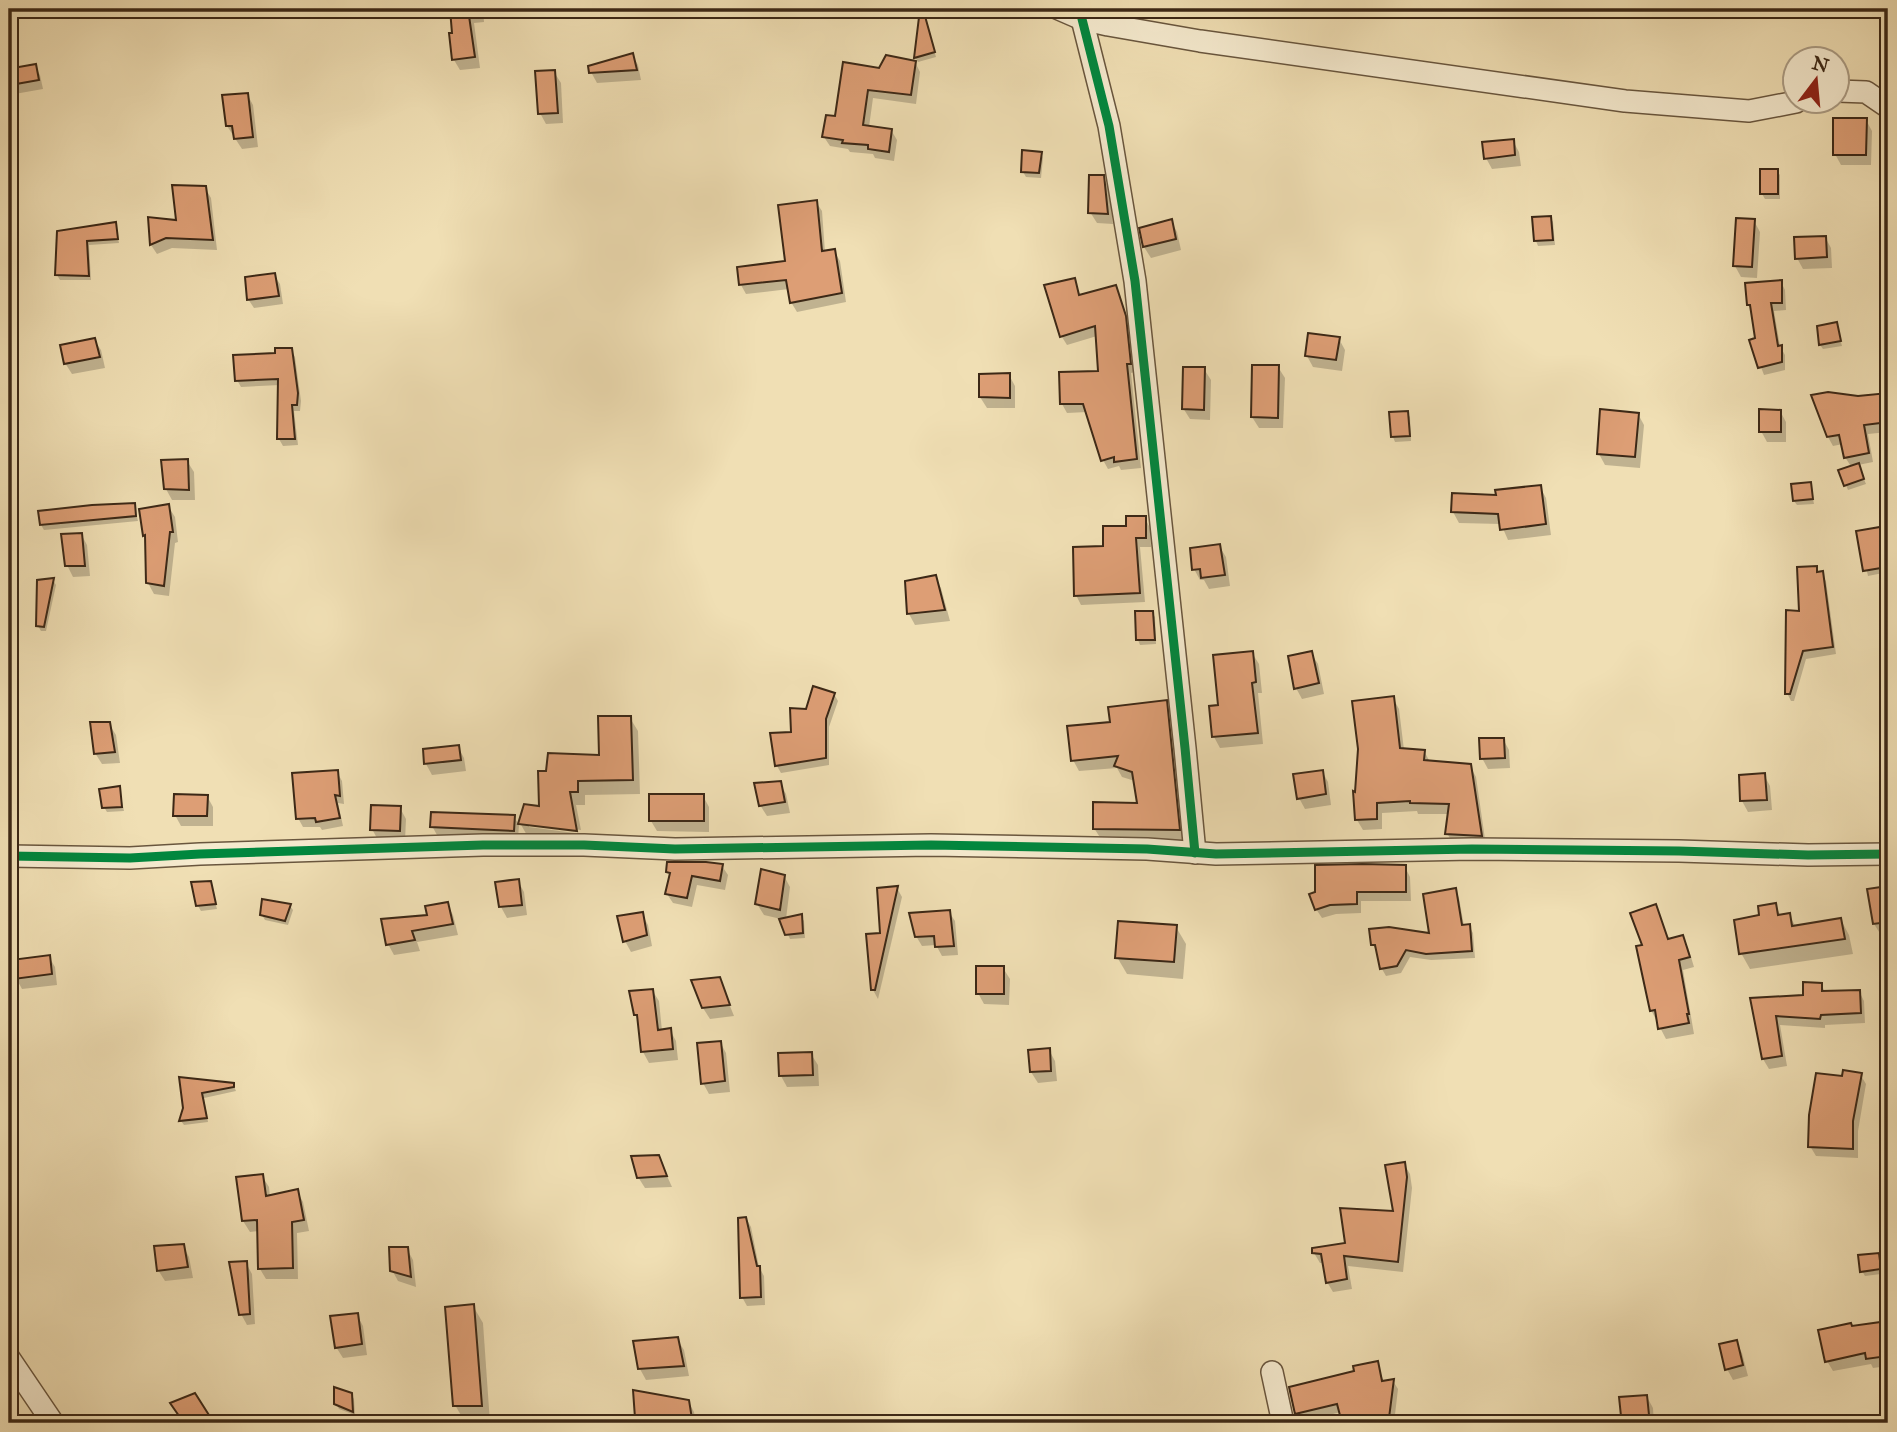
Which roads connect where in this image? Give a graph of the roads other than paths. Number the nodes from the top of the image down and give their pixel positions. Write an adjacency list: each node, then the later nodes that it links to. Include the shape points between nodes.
1 (1059, 9): 2 (street)
2 (1083, 19): 4 (street, via 1200,41 1625,101 1749,111); 6 (street, via 1109,126 1135,281)
3 (1852, 92): 5 (street, via 1866,92)
4 (1782, 105)
5 (1888, 107)
6 (1195, 853): 7 (street, via 1472,849); 8 (street, via 931,845 676,849 521,845 130,858)
7 (1888, 854)
8 (9, 856)
9 (9, 1358): 11 (street)
10 (1272, 1372): 12 (street)
11 (53, 1423)
12 (1283, 1423)

